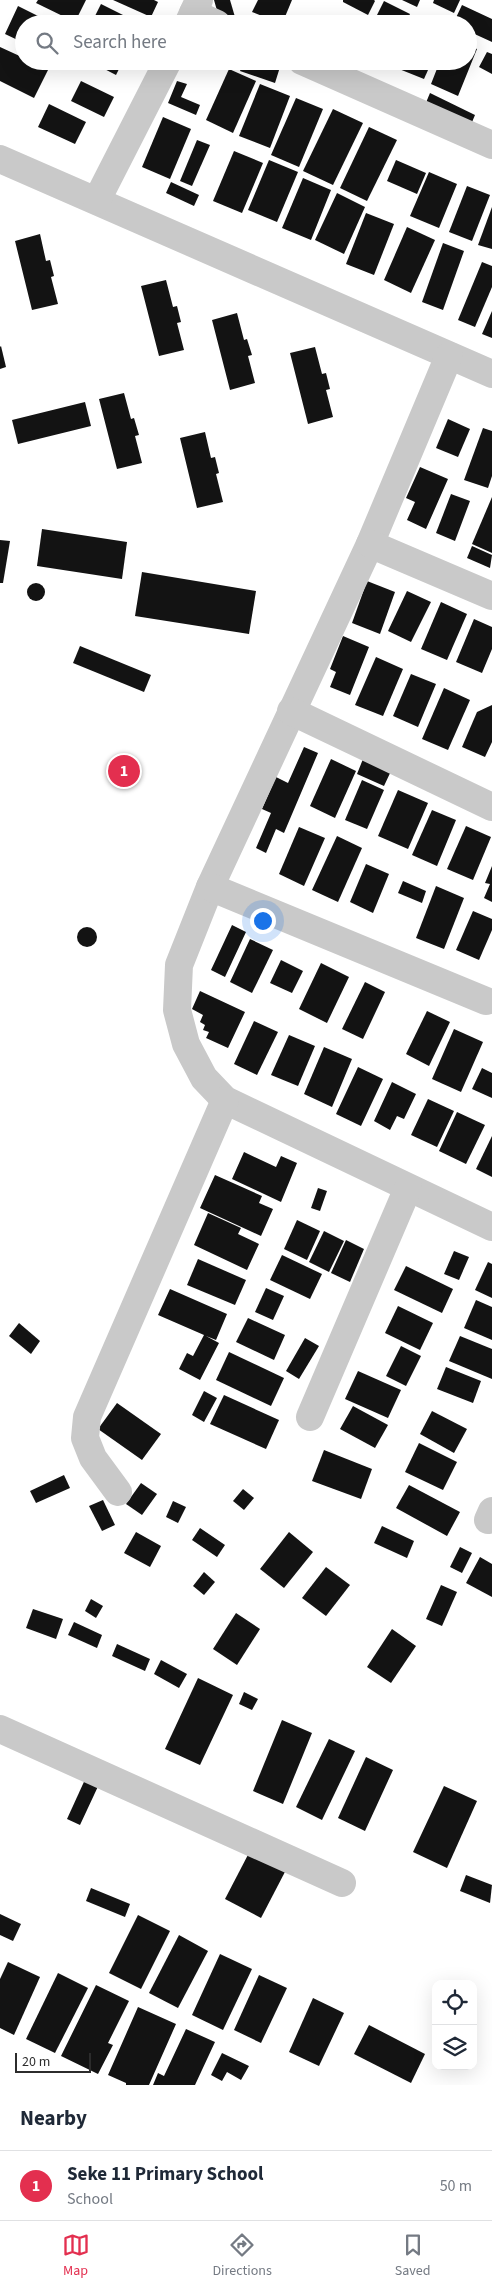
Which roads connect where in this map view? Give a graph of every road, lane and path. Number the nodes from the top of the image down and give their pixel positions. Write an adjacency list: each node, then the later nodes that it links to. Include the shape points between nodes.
1 (163, 70): 5 (street)
2 (322, 70): 3 (street)
3 (492, 145)
4 (0, 159): 5 (street)
5 (97, 200): 6 (street)
6 (450, 356): 7 (street); 8 (street)
7 (492, 374)
8 (370, 544): 9 (street); 10 (street)
9 (492, 596)
10 (291, 711): 11 (street); 12 (street)
11 (492, 807)
12 (210, 887): 13 (street); 14 (street, via 179,965 177,1010 186,1044 204,1078)
13 (486, 1002)
14 (225, 1100): 15 (street); 18 (street, via 87,1417 85,1438 93,1458)
15 (408, 1188): 16 (street); 17 (street)
16 (492, 1227)
17 (310, 1417)
18 (118, 1492)
19 (0, 1729): 20 (street)
20 (342, 1883)

